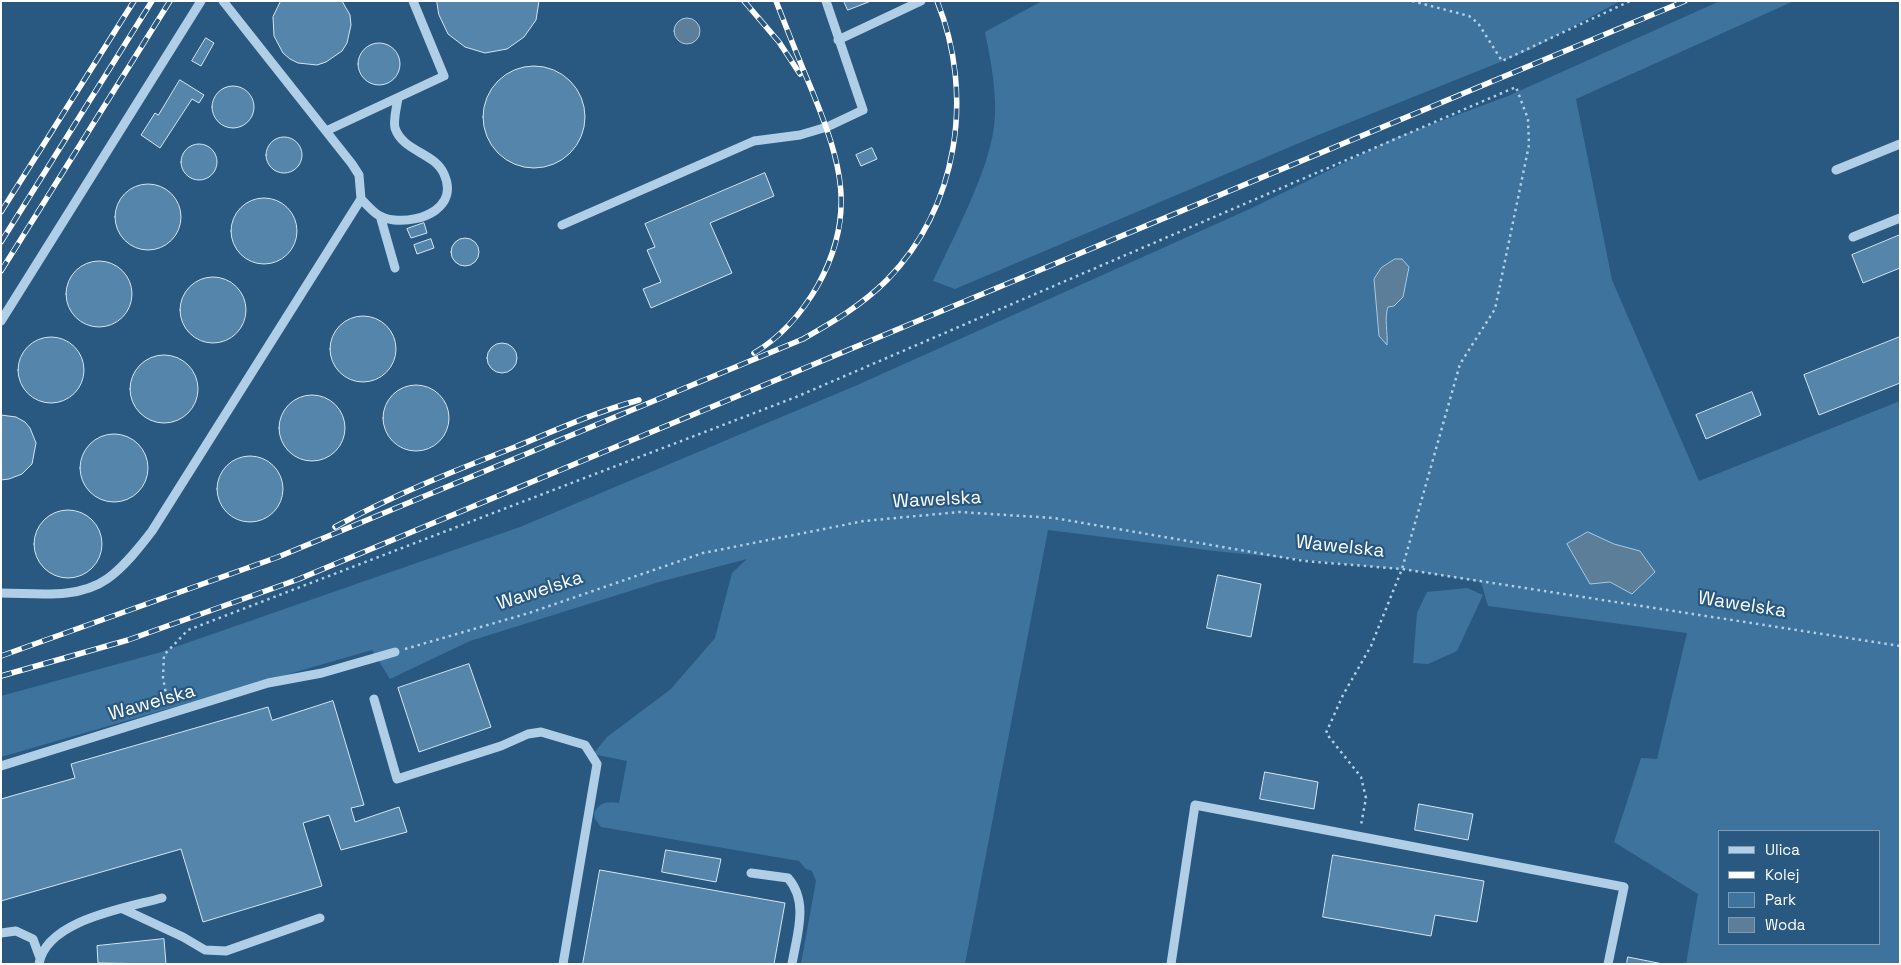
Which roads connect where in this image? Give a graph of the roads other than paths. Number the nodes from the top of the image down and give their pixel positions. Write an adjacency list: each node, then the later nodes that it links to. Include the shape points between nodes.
1 (201, 1): 17 (lane)
2 (223, 1): 8 (lane)
3 (413, 1): 7 (lane, via 444,76)
4 (826, 1): 6 (lane)
5 (921, 1): 6 (lane)
6 (838, 40): 14 (lane, via 863,110 827,127 800,135 754,141)
7 (398, 98): 8 (lane); 12 (lane, via 394,127 402,140 438,165 447,183 445,199 439,210 422,218 402,221)
8 (326, 131): 11 (lane, via 359,175)
9 (1900, 144): 10 (lane)
10 (1836, 170)
11 (361, 198): 12 (lane); 18 (lane, via 152,531 132,555 107,579 88,590 66,594)
12 (381, 218): 16 (lane)
13 (1900, 218): 15 (lane)
14 (562, 225)
15 (1852, 237)
16 (394, 268)
17 (1, 321)
18 (1, 593)
19 (395, 652): 21 (lane, Wawelska, via 322,673 268,683)
20 (374, 699): 28 (lane, via 397,778 501,746 528,734 541,732 586,745 597,764)
21 (1, 766)
22 (751, 873): 29 (lane, via 788,878 798,889 801,912)
23 (162, 898): 24 (lane)
24 (123, 908): 25 (lane, via 183,936 204,950 226,951); 27 (lane, via 70,926 48,944)
25 (320, 918)
26 (1, 932): 27 (lane, via 16,931 33,939)
27 (40, 961)
28 (563, 964)
29 (792, 964)
30 (1172, 964): 31 (lane, via 1195,805 1624,887)
31 (1608, 964)

